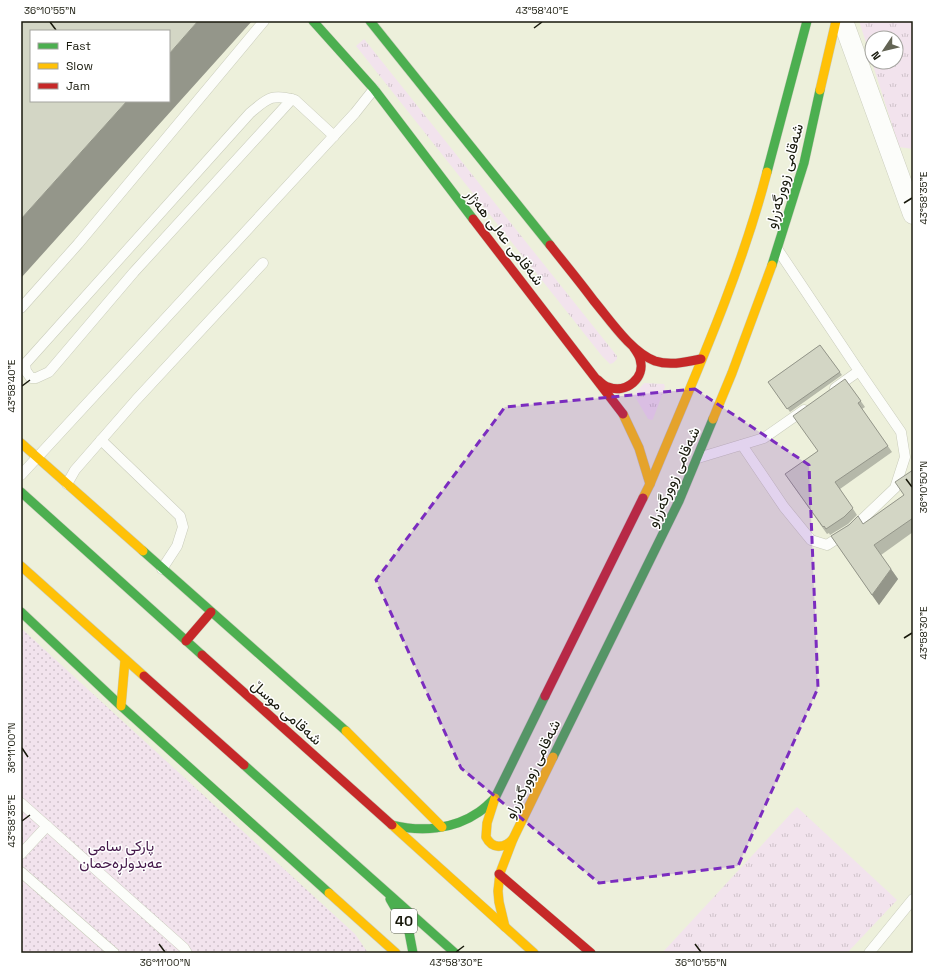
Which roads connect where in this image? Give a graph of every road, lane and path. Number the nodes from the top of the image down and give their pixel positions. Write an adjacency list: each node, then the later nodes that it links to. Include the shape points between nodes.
1 (264, 21): 14 (lane, via 78,244)
2 (313, 21): 7 (main road, شەقامی عەلی هەژار)
3 (370, 21): 15 (main road, شەقامی عەلی هەژار)
4 (807, 21): 16 (main road, شەقامی زوورگەزراو, via 762,192 728,296)
5 (836, 21): 12 (main road, شەقامی زوورگەزراو, via 804,163)
6 (843, 21): 10 (street)
7 (374, 89): 9 (lane); 18 (main road, شەقامی عەلی هەژار)
8 (292, 99): 8 (lane, via 269,98 250,113 25,364 31,378 49,372 134,272); 9 (lane)
9 (334, 136): 24 (lane)
10 (905, 169): 11 (street)
11 (913, 214)
12 (778, 250): 17 (lane); 25 (main road, شەقامی زوورگەزراو)
13 (263, 263): 21 (lane)
14 (21, 308)
15 (634, 348): 16 (main road, شەقامی عەلی هەژار, via 648,359 664,364); 18 (main road, via 639,354 641,370 634,384 612,389)
16 (701, 360): 28 (main road, شەقامی زوورگەزراو)
17 (858, 371): 19 (lane); 23 (lane, via 901,432 905,457 895,488 852,528 827,545 811,540 784,507)
18 (598, 380): 28 (main road, شەقامی عەلی هەژار, via 623,414 635,436)
19 (827, 394)
20 (814, 403): 23 (lane, via 764,438)
21 (101, 440): 27 (lane, via 75,470); 31 (lane, via 180,516 183,527 177,546)
22 (21, 443): 24 (main road)
23 (742, 445): 25 (lane)
24 (37, 458): 26 (lane); 27 (main road)
25 (698, 458): 42 (main road, شەقامی زوورگەزراو, via 676,508)
26 (21, 475)
27 (67, 484): 31 (main road)
28 (650, 484): 37 (main road, شەقامی زوورگەزراو)
29 (21, 492): 34 (main road, شەقامی موسڵ)
30 (21, 566): 35 (main road)
31 (162, 569): 33 (main road)
32 (21, 612): 36 (main road)
33 (211, 612): 34 (main road); 41 (main road, via 348,733)
34 (186, 641): 39 (main road, شەقامی موسڵ)
35 (125, 660): 36 (main road); 46 (main road)
36 (121, 706): 51 (main road)
37 (495, 798): 41 (main road, شەقامی زوورگەزراو, via 476,814); 42 (main road, via 485,830 487,840 499,848 507,846)
38 (21, 803): 40 (lane)
39 (392, 825): 41 (main road, شەقامی زوورگەزراو, via 417,830); 48 (main road, شەقامی موسڵ)
40 (47, 826): 43 (lane); 50 (lane)
41 (442, 827)
42 (513, 839): 45 (main road, شەقامی زوورگەزراو)
43 (21, 854)
44 (21, 872): 49 (lane)
45 (500, 874): 48 (main road, شەقامی زوورگەزراو, via 498,898); 55 (main road)
46 (386, 893): 52 (main road, 40, via 404,919 413,944); 53 (main road)
47 (913, 899): 56 (lane)
48 (505, 927): 54 (main road, شەقامی موسڵ)
49 (114, 953)
50 (187, 953)
51 (396, 953)
52 (413, 953)
53 (455, 953)
54 (534, 953)
55 (591, 953)
56 (869, 953)

